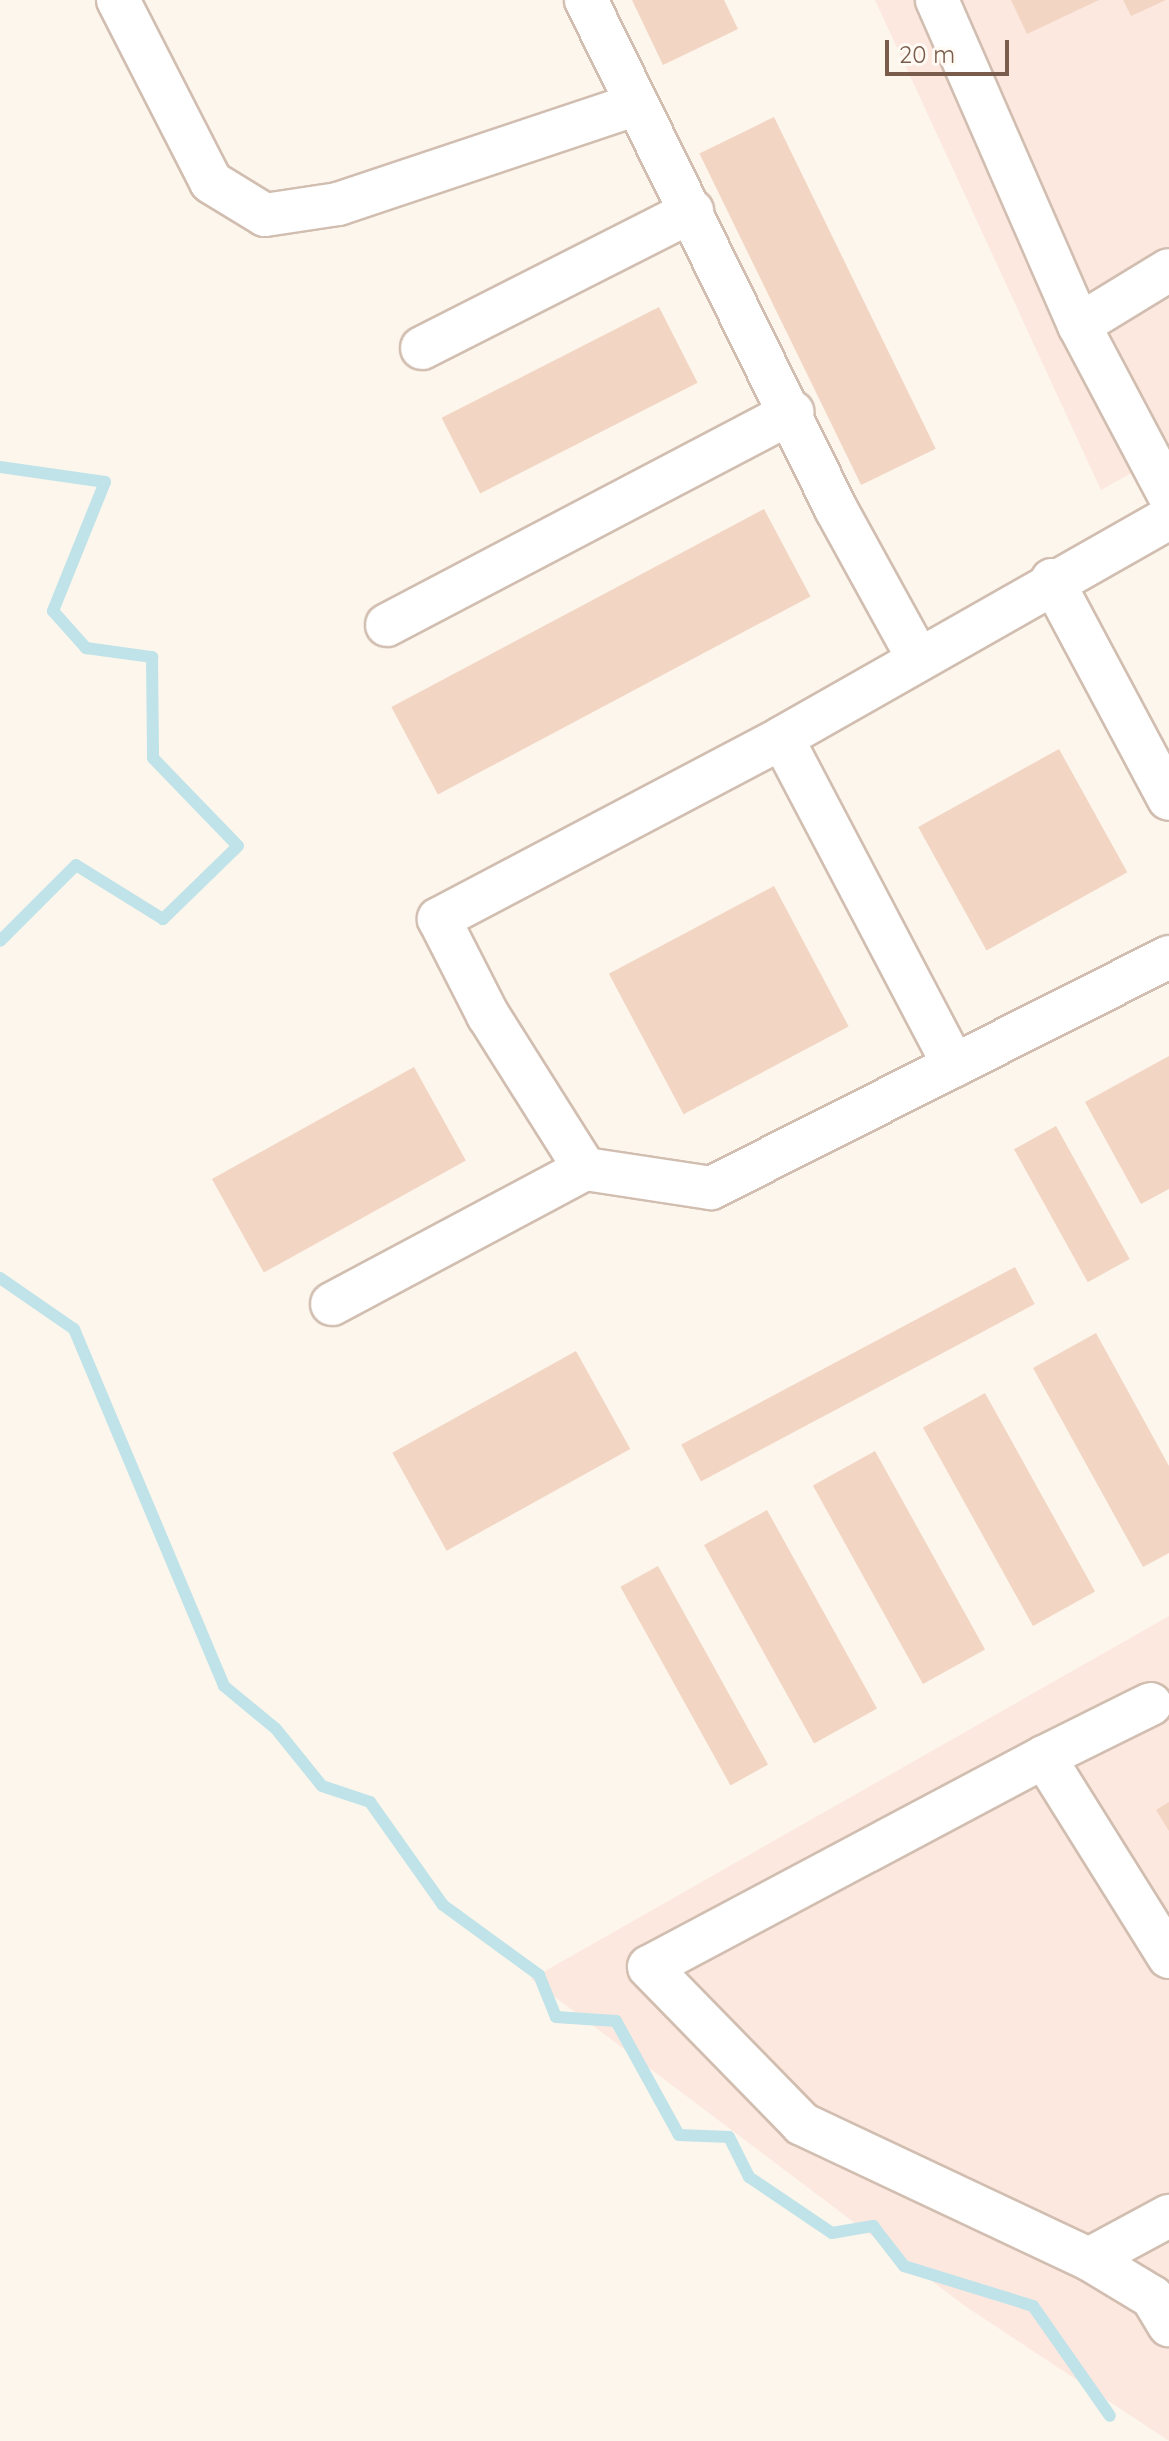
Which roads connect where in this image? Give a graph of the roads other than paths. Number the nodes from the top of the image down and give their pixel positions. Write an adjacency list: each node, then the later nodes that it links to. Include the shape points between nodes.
1 (118, 0): 4 (street, via 211,182 265,215 338,204)
2 (586, 0): 4 (street)
3 (937, 0): 7 (street)
4 (637, 104): 5 (street)
5 (692, 211): 8 (street); 9 (street)
6 (1169, 270): 7 (street)
7 (1079, 325): 10 (street)
8 (422, 348)
9 (792, 412): 13 (street); 14 (street)
10 (1169, 495)
11 (1169, 518): 12 (street)
12 (1052, 580): 14 (street); 16 (street)
13 (387, 625)
14 (918, 658): 15 (street)
15 (782, 738): 18 (street); 19 (street, via 439,919 488,1015)
16 (1169, 799)
17 (1169, 957): 18 (street)
18 (954, 1066): 19 (street, via 711,1188)
19 (585, 1169): 20 (street)
20 (332, 1304)
21 (1151, 1704): 22 (street)
22 (1044, 1757): 23 (street); 25 (street, via 649,1967 802,2124)
23 (1169, 1957)
24 (1169, 2216): 25 (street)
25 (1089, 2259): 26 (street, via 1152,2297)
26 (1169, 2325)

